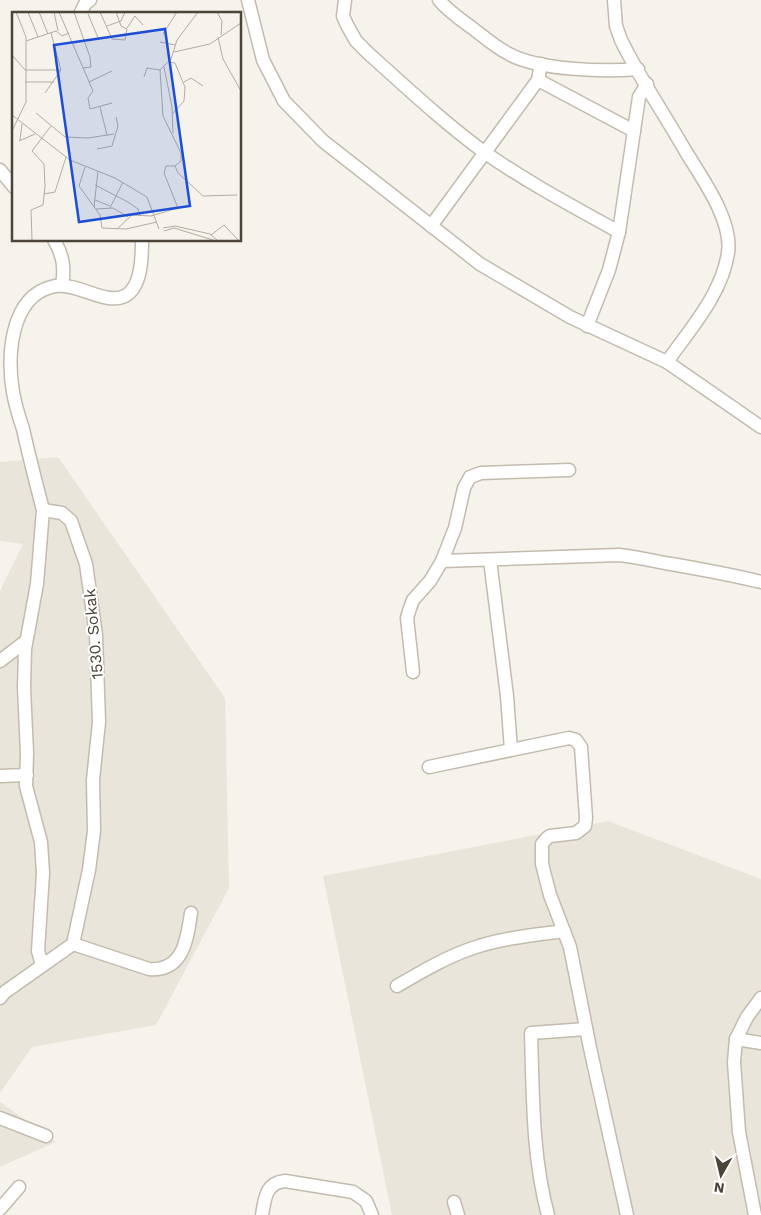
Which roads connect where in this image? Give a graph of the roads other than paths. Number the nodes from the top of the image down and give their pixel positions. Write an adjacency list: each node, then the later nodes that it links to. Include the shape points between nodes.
1 (90, 0): 6 (street)
2 (248, 0): 15 (street, via 263,60 284,101 323,140)
3 (344, 0): 12 (street, via 343,16 362,47 453,128)
4 (439, 0): 7 (street, via 508,54)
5 (614, 0): 8 (street, via 616,26)
6 (81, 12)
7 (542, 64): 8 (street, via 600,70); 9 (street)
8 (638, 69): 10 (street)
9 (538, 80): 11 (street); 12 (street)
10 (646, 84): 11 (street, via 639,98); 21 (street, via 701,177 725,225 728,239 724,268 712,297)
11 (634, 131): 16 (street)
12 (486, 152): 15 (street); 16 (street, via 580,212)
13 (0, 170): 14 (street)
14 (12, 185)
15 (431, 226): 20 (street, via 480,264)
16 (619, 232): 20 (street, via 609,270)
17 (54, 241): 19 (street, via 63,260)
18 (142, 241): 19 (street, via 138,276 124,297 104,297)
19 (62, 285): 24 (street, via 40,291 29,299 20,311 13,334 13,391)
20 (587, 326): 21 (street)
21 (667, 362): 22 (street)
22 (761, 427)
23 (569, 470): 26 (street, via 480,473 470,477)
24 (43, 510): 28 (street, via 37,584); 37 (street, 1530. Sokak, via 62,514 71,521 86,564 96,634 99,722 93,780 94,831 89,870)
25 (490, 560): 26 (street); 27 (street, via 619,555); 31 (street)
26 (442, 562): 30 (street, via 413,600 408,613)
27 (761, 582)
28 (26, 641): 29 (street); 34 (street)
29 (0, 661)
30 (413, 672)
31 (511, 750): 32 (street); 36 (street, via 569,738 576,740 581,747 585,826 576,833 550,836 541,848 550,895)
32 (429, 767)
33 (0, 776): 34 (street)
34 (26, 776): 38 (street, via 29,801 41,842 43,874 38,951)
35 (191, 913): 37 (street, via 183,949 173,963 161,969 149,970)
36 (564, 931): 39 (street, via 501,940 474,948 447,958); 42 (street, via 570,946)
37 (72, 944): 38 (street)
38 (42, 965): 40 (street)
39 (396, 986)
40 (2, 994)
41 (761, 998): 43 (street)
42 (586, 1030): 53 (street, via 531,1033 538,1167); 54 (street)
43 (736, 1040): 44 (street); 55 (street, via 736,1109)
44 (761, 1043)
45 (0, 1118): 46 (street)
46 (46, 1136)
47 (19, 1187): 49 (street)
48 (454, 1202): 52 (street)
49 (0, 1209)
50 (262, 1215): 51 (street, via 269,1188 285,1181 358,1194 366,1201)
51 (372, 1215)
52 (458, 1215)
53 (548, 1215)
54 (627, 1215)
55 (755, 1215)

